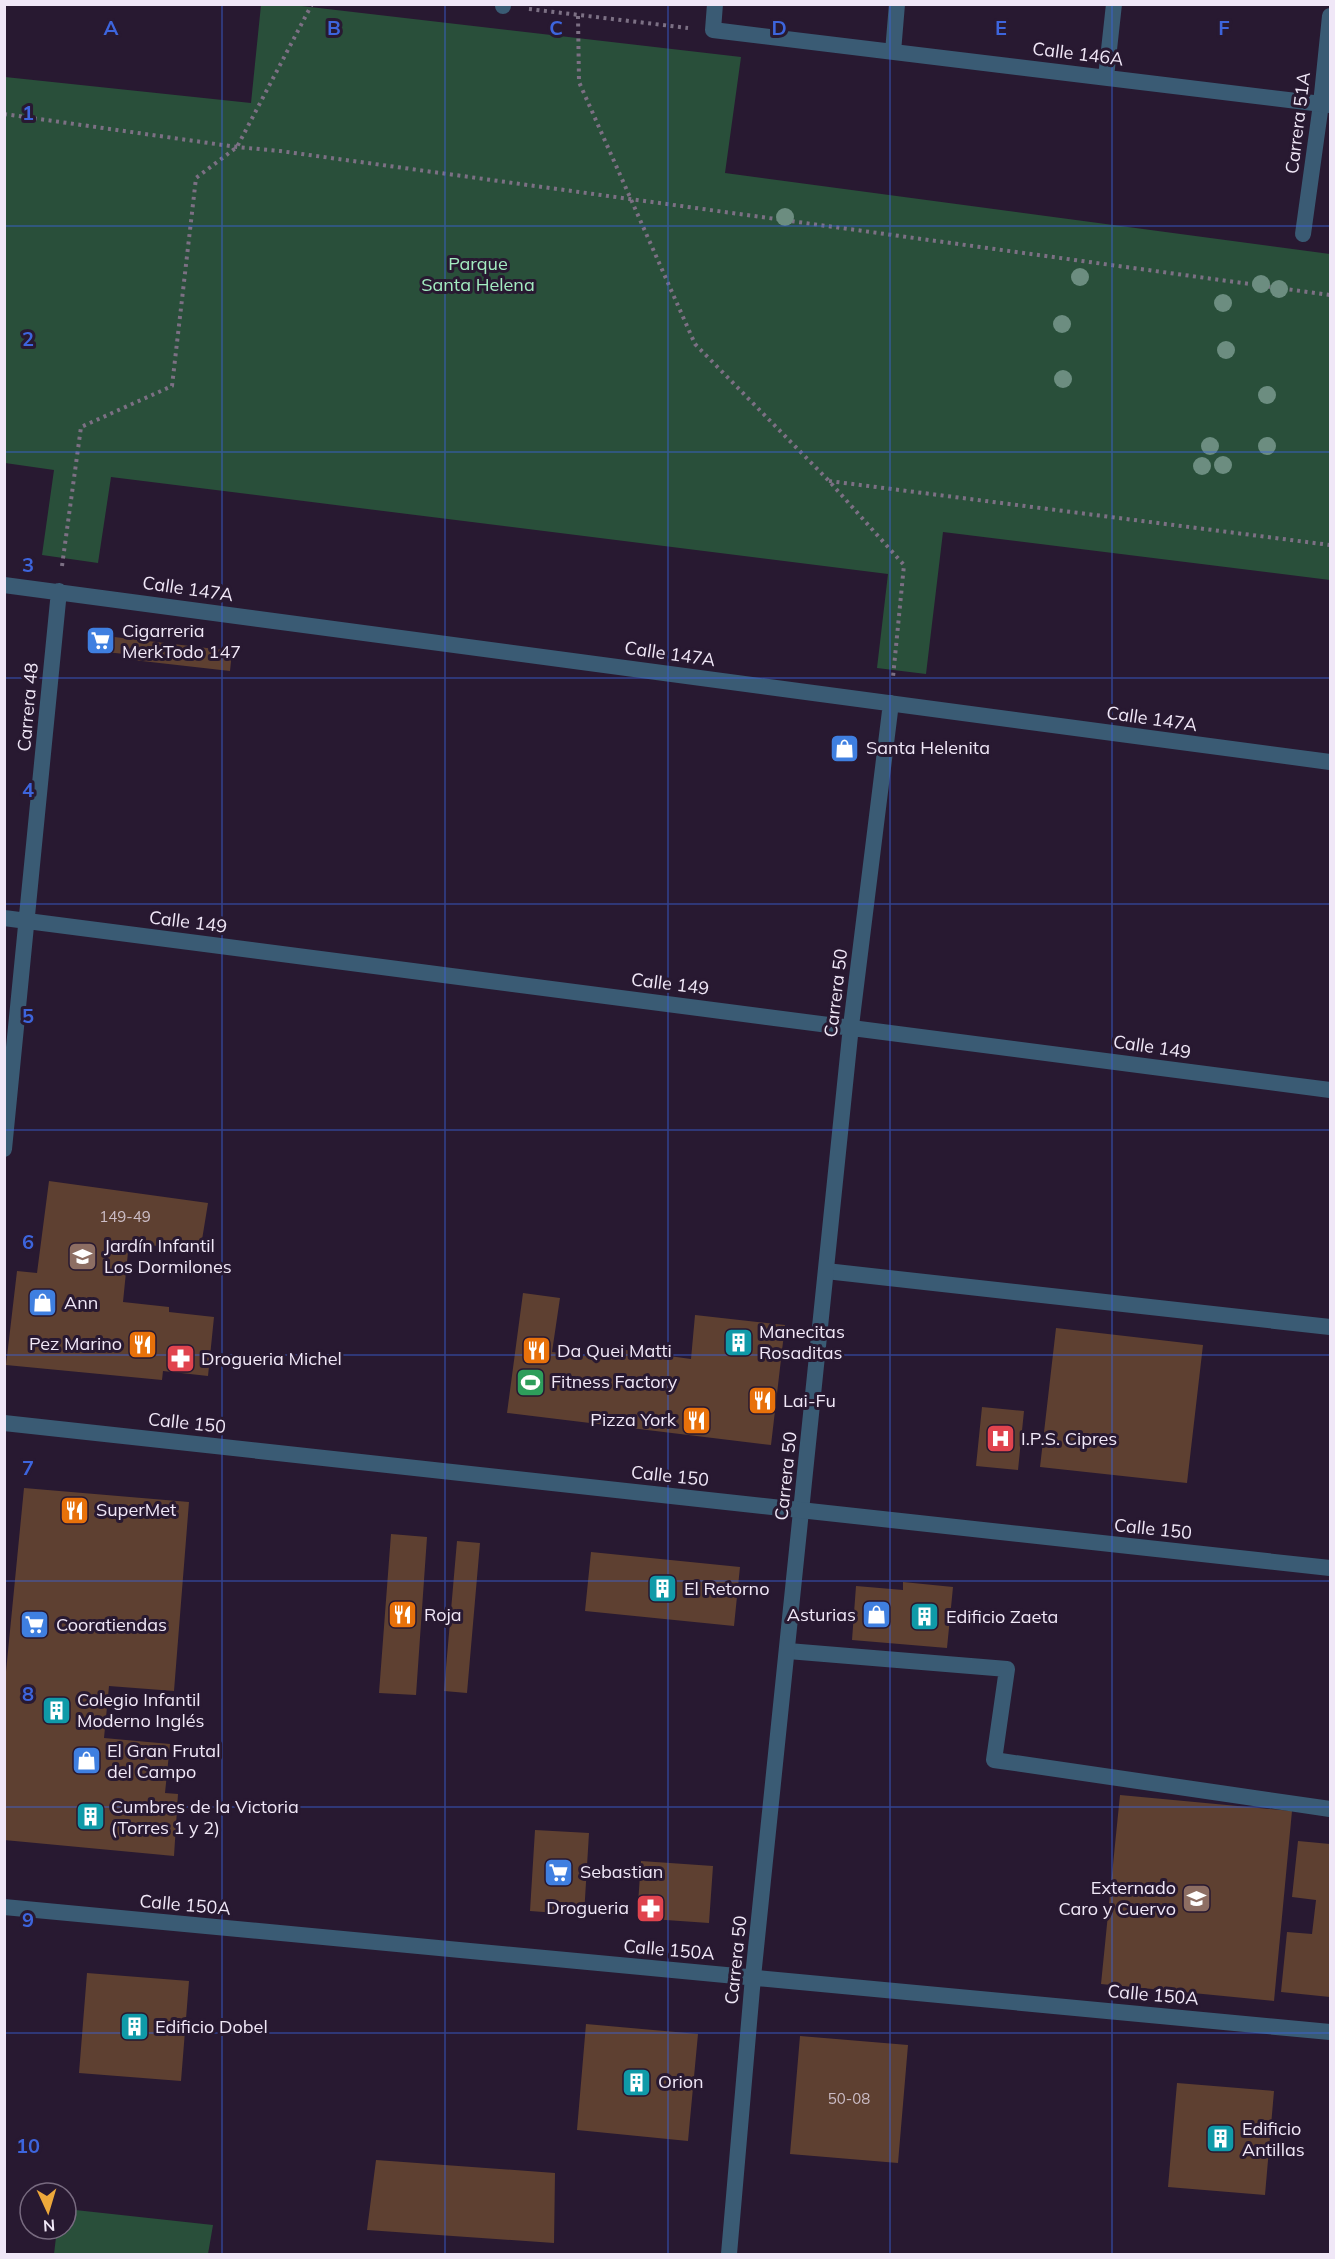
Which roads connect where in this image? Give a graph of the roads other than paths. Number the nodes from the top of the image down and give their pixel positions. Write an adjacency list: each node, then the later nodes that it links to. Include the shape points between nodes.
1 (715, 4): 5 (street, Calle 146A, via 713,30)
2 (897, 4): 5 (street)
3 (1114, 4): 6 (street)
4 (1330, 16): 7 (street, Carrera 51A)
5 (893, 52): 6 (street, Calle 146A)
6 (1106, 77): 7 (street, Calle 146A)
7 (1326, 105): 8 (street, Carrera 51A)
8 (1304, 234)
9 (4, 585): 10 (street, Calle 147A)
10 (59, 591): 11 (street, Calle 147A); 14 (street, Carrera 48)
11 (891, 703): 12 (street, Calle 147A); 15 (street, Carrera 50)
12 (1330, 762)
13 (4, 918): 14 (street, Calle 149)
14 (27, 921): 15 (street, Calle 149); 17 (street, Carrera 48)
15 (851, 1026): 16 (street, Calle 149); 18 (street, Carrera 50)
16 (1330, 1090)
17 (4, 1149)
18 (826, 1271): 19 (street); 21 (street, Carrera 50)
19 (1330, 1327)
20 (4, 1423): 21 (street, Calle 150)
21 (802, 1511): 22 (street, Calle 150); 23 (street, Carrera 50)
22 (1330, 1568)
23 (788, 1651): 24 (street, via 1007,1669 994,1760); 26 (street, Carrera 50)
24 (1330, 1809)
25 (4, 1907): 26 (street, Calle 150A)
26 (753, 1977): 27 (street, Calle 150A); 28 (street, Carrera 50)
27 (1330, 2032)
28 (729, 2254)

